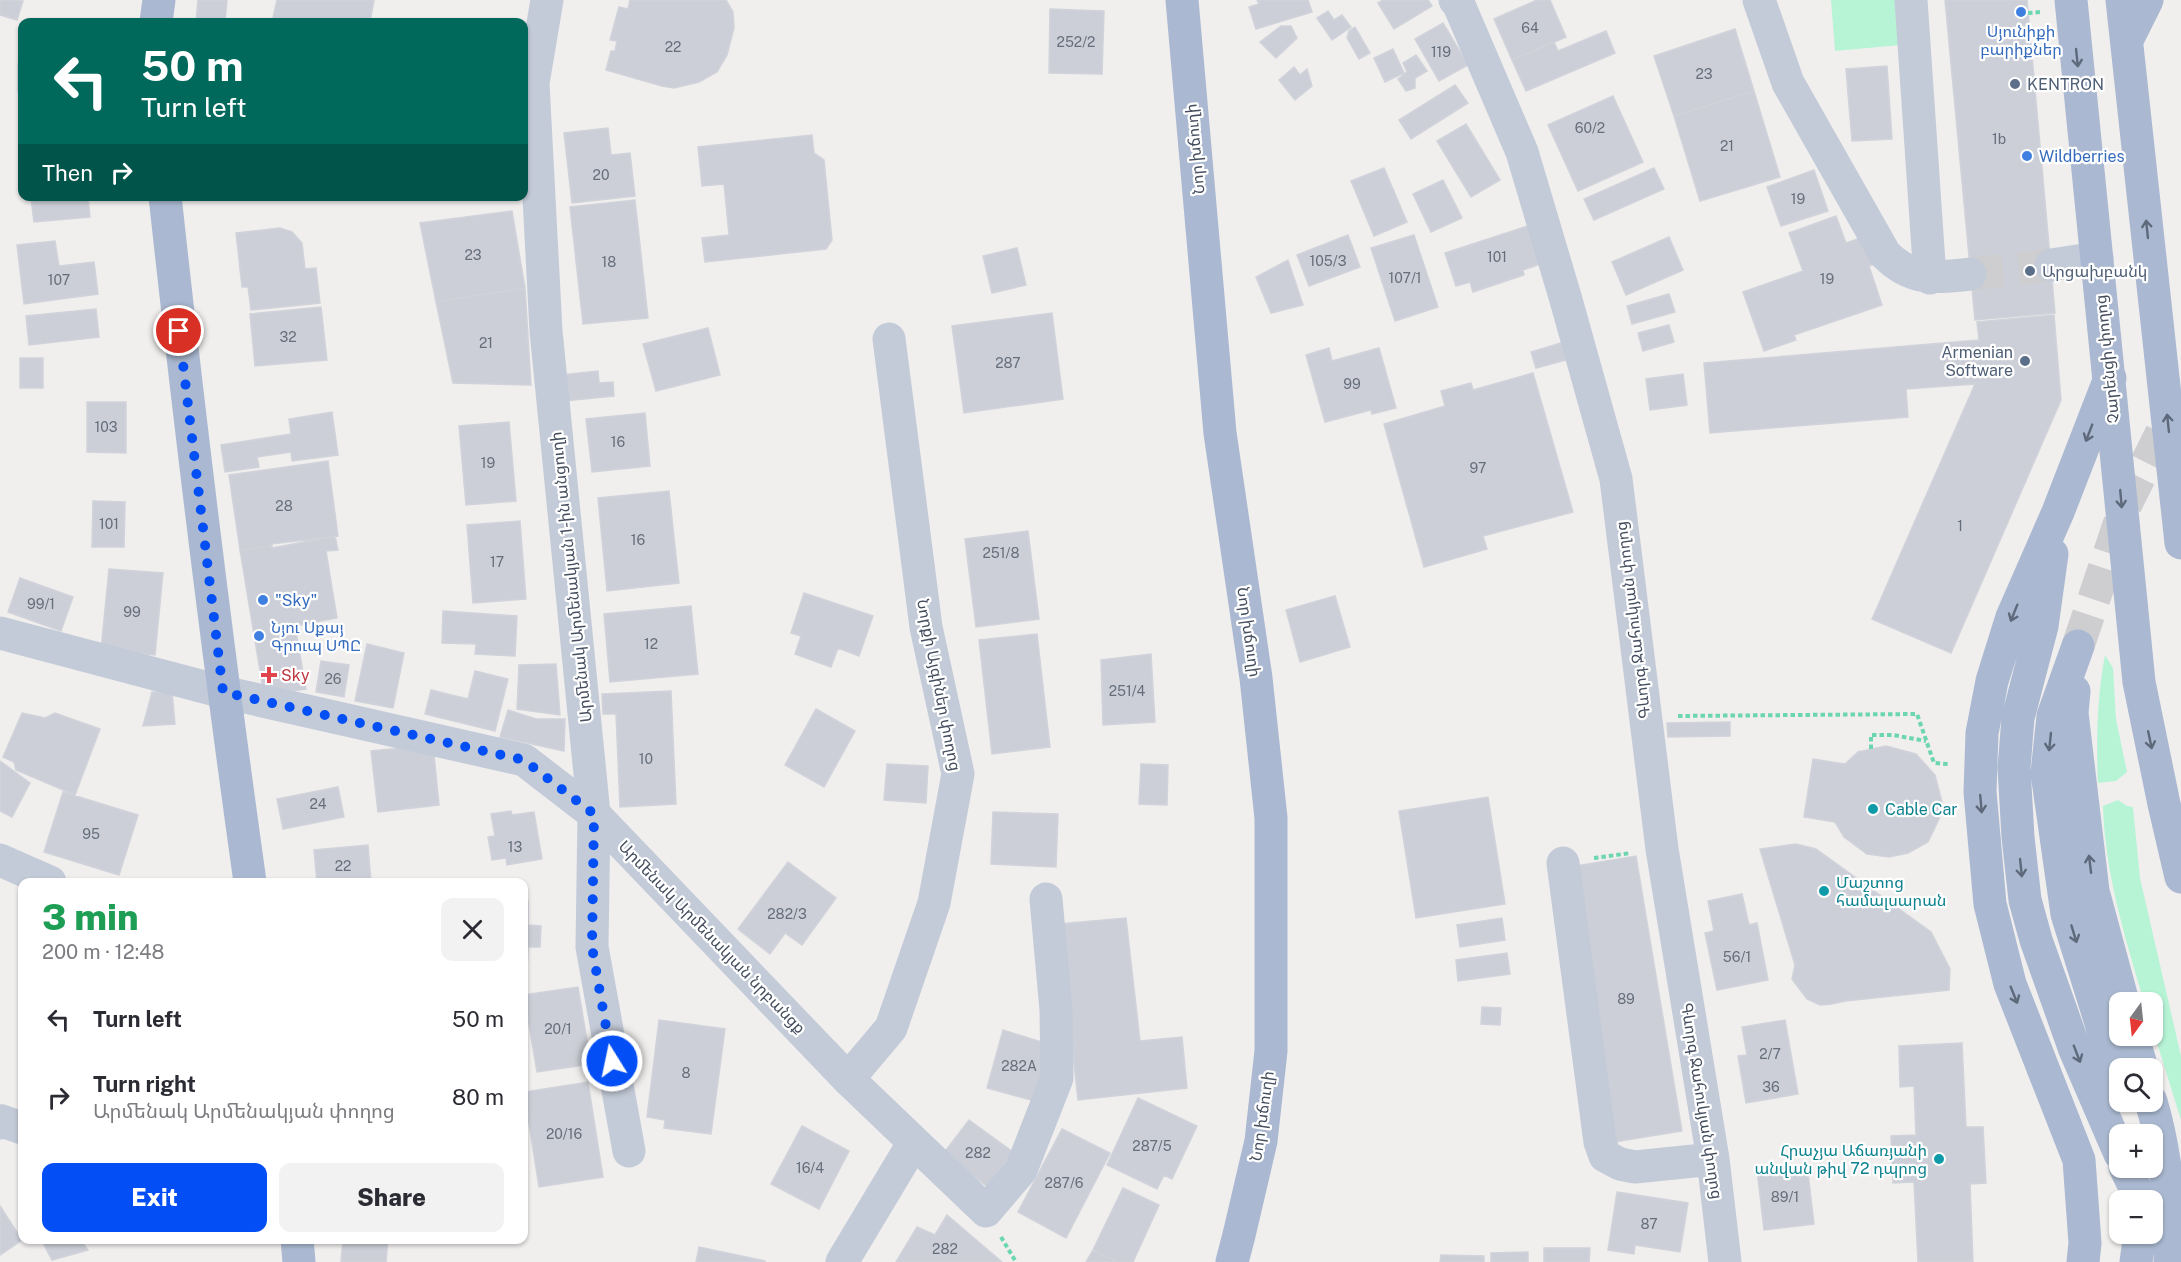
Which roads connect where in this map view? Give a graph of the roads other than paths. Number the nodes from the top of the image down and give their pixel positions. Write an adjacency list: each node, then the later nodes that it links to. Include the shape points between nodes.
1 (159, 0): 10 (main road)
2 (547, 0): 23 (street, Արմենակ Արմենակյան 1-ին անցուղի, via 533,83 546,331)
3 (1182, 0): 44 (main road, Նոր խճուղի, via 1220,433 1256,678 1271,818 1271,1051 1260,1141)
4 (1455, 0): 39 (street, Գևորգ Ջահուկյան փողոց, via 1522,152 1616,479 1662,849)
5 (1759, 0): 16 (street, via 1788,83 1885,254 1895,265)
6 (1911, 0): 16 (street)
7 (2071, 0): 13 (main road, Չարենցի փողոց, one-way to 13)
8 (2122, 0): 11 (main road)
9 (2147, 0): 11 (main road)
10 (157, 18)
11 (2127, 40): 20 (main road, one-way to 11)
12 (166, 201): 22 (main road)
13 (2097, 258): 14 (street); 18 (main road, Չարենցի փողոց)
14 (2051, 265)
15 (1970, 274): 16 (street)
16 (1930, 278)
17 (889, 339): 32 (street, Նորքի Այգիներ փողոց, via 926,627 958,774 934,903 891,1028)
18 (2110, 378): 19 (main road, one-way to 19); 26 (main road, Չարենցի փողոց, one-way to 26, via 2139,682)
19 (2058, 512): 36 (main road, one-way to 36, via 2042,626 2018,718 2014,768 2018,837 2025,900 2036,940 2075,1050); 46 (main road, one-way to 46, via 2012,617 1992,681 1982,733 1980,792 1990,904 2010,984 2079,1160)
20 (2180, 532)
21 (0, 633): 22 (street, Արմենակ Արմենակյան նրբանցք)
22 (223, 692): 23 (street, Արմենակ Արմենակյան նրբանցք, via 524,760); 28 (main road)
23 (594, 814): 32 (street, Արմենակ Արմենակյան նրբանցք); 38 (street, Արմենակ Արմենակյան 1-ին անցուղի, via 592,947)
24 (0, 860): 27 (street)
25 (1563, 863): 39 (street, via 1605,1156 1635,1167)
26 (2181, 877)
27 (41, 878)
28 (249, 878)
29 (1046, 898): 37 (street, Արմենակ Արմենակյան նրբանցք, via 1058,1078 1021,1170 986,1211)
30 (2120, 992): 31 (main road, one-way to 31, via 2093,891 2072,713 2078,646 2053,716 2047,773 2067,914)
31 (2111, 1058)
32 (848, 1079): 37 (street, Արմենակ Արմենակյան նրբանցք)
33 (2154, 1112): 48 (main road, via 2170,1207)
34 (0, 1123): 35 (street)
35 (18, 1127)
36 (2109, 1129)
37 (914, 1142): 43 (street)
38 (629, 1151)
39 (1713, 1159): 45 (street, Գևորգ Ջահուկյան փողոց)
40 (297, 1244): 42 (main road)
41 (2138, 1244): 47 (main road)
42 (299, 1262)
43 (842, 1262)
44 (1232, 1262)
45 (1725, 1262)
46 (2083, 1262)
47 (2136, 1262)
48 (2170, 1262)

